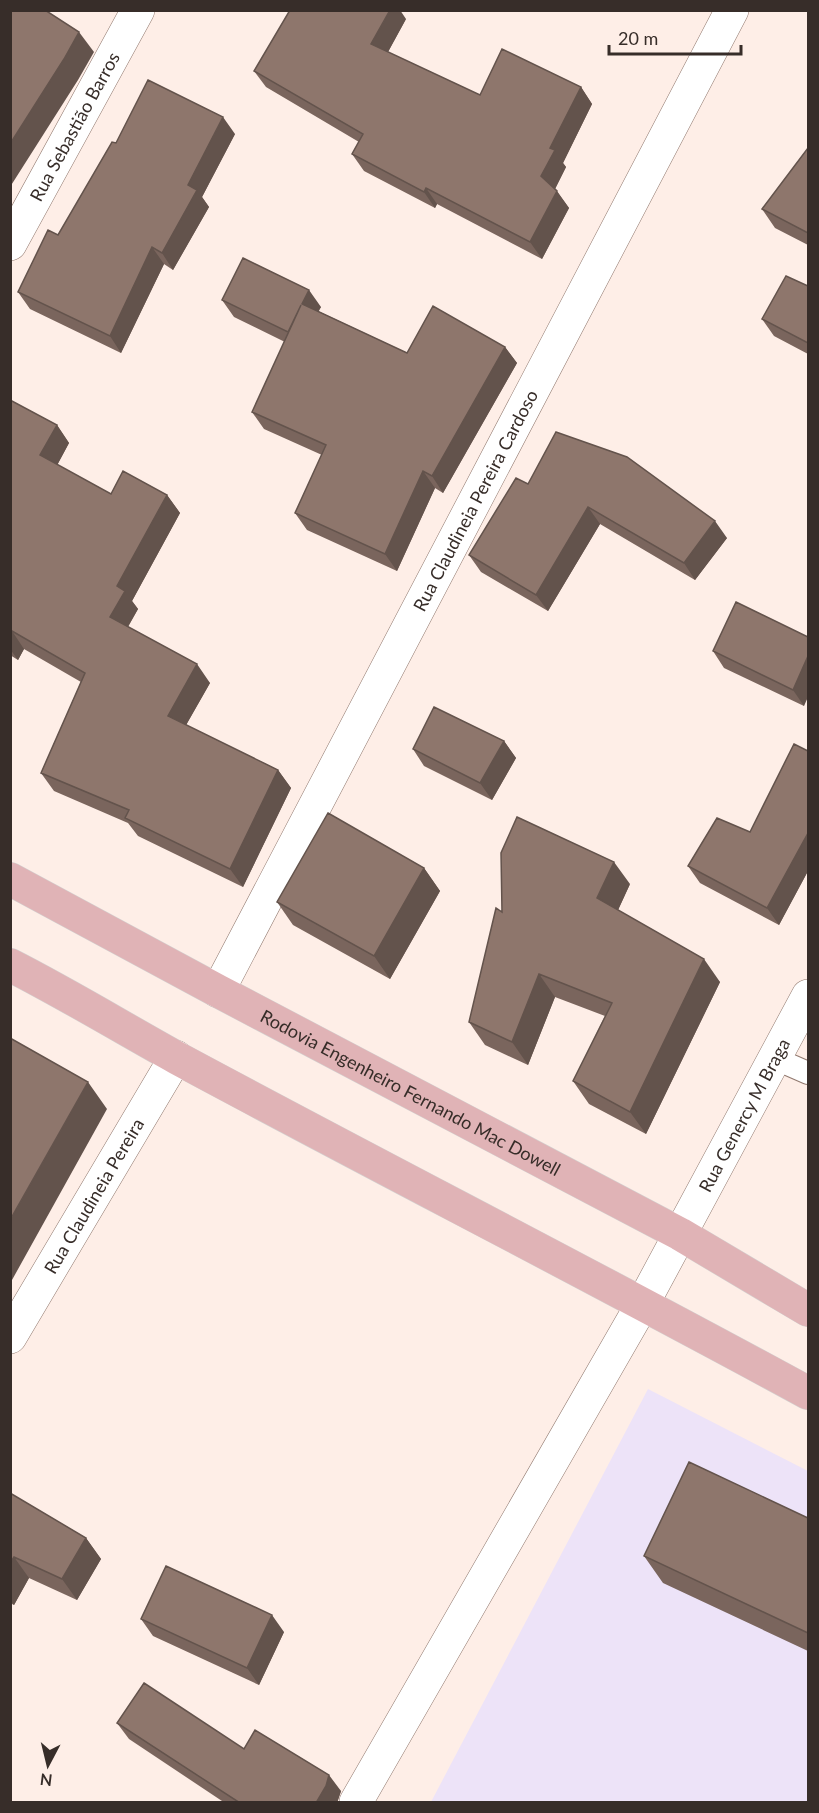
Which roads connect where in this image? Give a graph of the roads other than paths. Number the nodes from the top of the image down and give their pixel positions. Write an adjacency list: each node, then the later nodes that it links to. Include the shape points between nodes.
1 (138, 10): 3 (street, Rua Sebastião Barros)
2 (732, 10): 6 (street, Rua Claudineia Pereira Cardoso)
3 (10, 244)
4 (10, 879): 6 (main road, Rodovia Engenheiro Fernando Mac Dowell)
5 (10, 965): 8 (main road)
6 (218, 991): 11 (main road, Rodovia Engenheiro Fernando Mac Dowell)
7 (808, 996): 9 (street, Rua Genercy M Braga)
8 (176, 1057): 12 (main road); 14 (street, Rua Claudineia Pereira)
9 (776, 1059): 10 (lane); 11 (street, Rua Genercy M Braga)
10 (808, 1072)
11 (680, 1234): 12 (street, Rua Genercy M Braga); 13 (main road, Rodovia Engenheiro Fernando Mac Dowell)
12 (643, 1303): 15 (main road); 16 (street, Rua Genercy M Braga)
13 (808, 1310)
14 (10, 1337)
15 (808, 1393)
16 (356, 1803)

